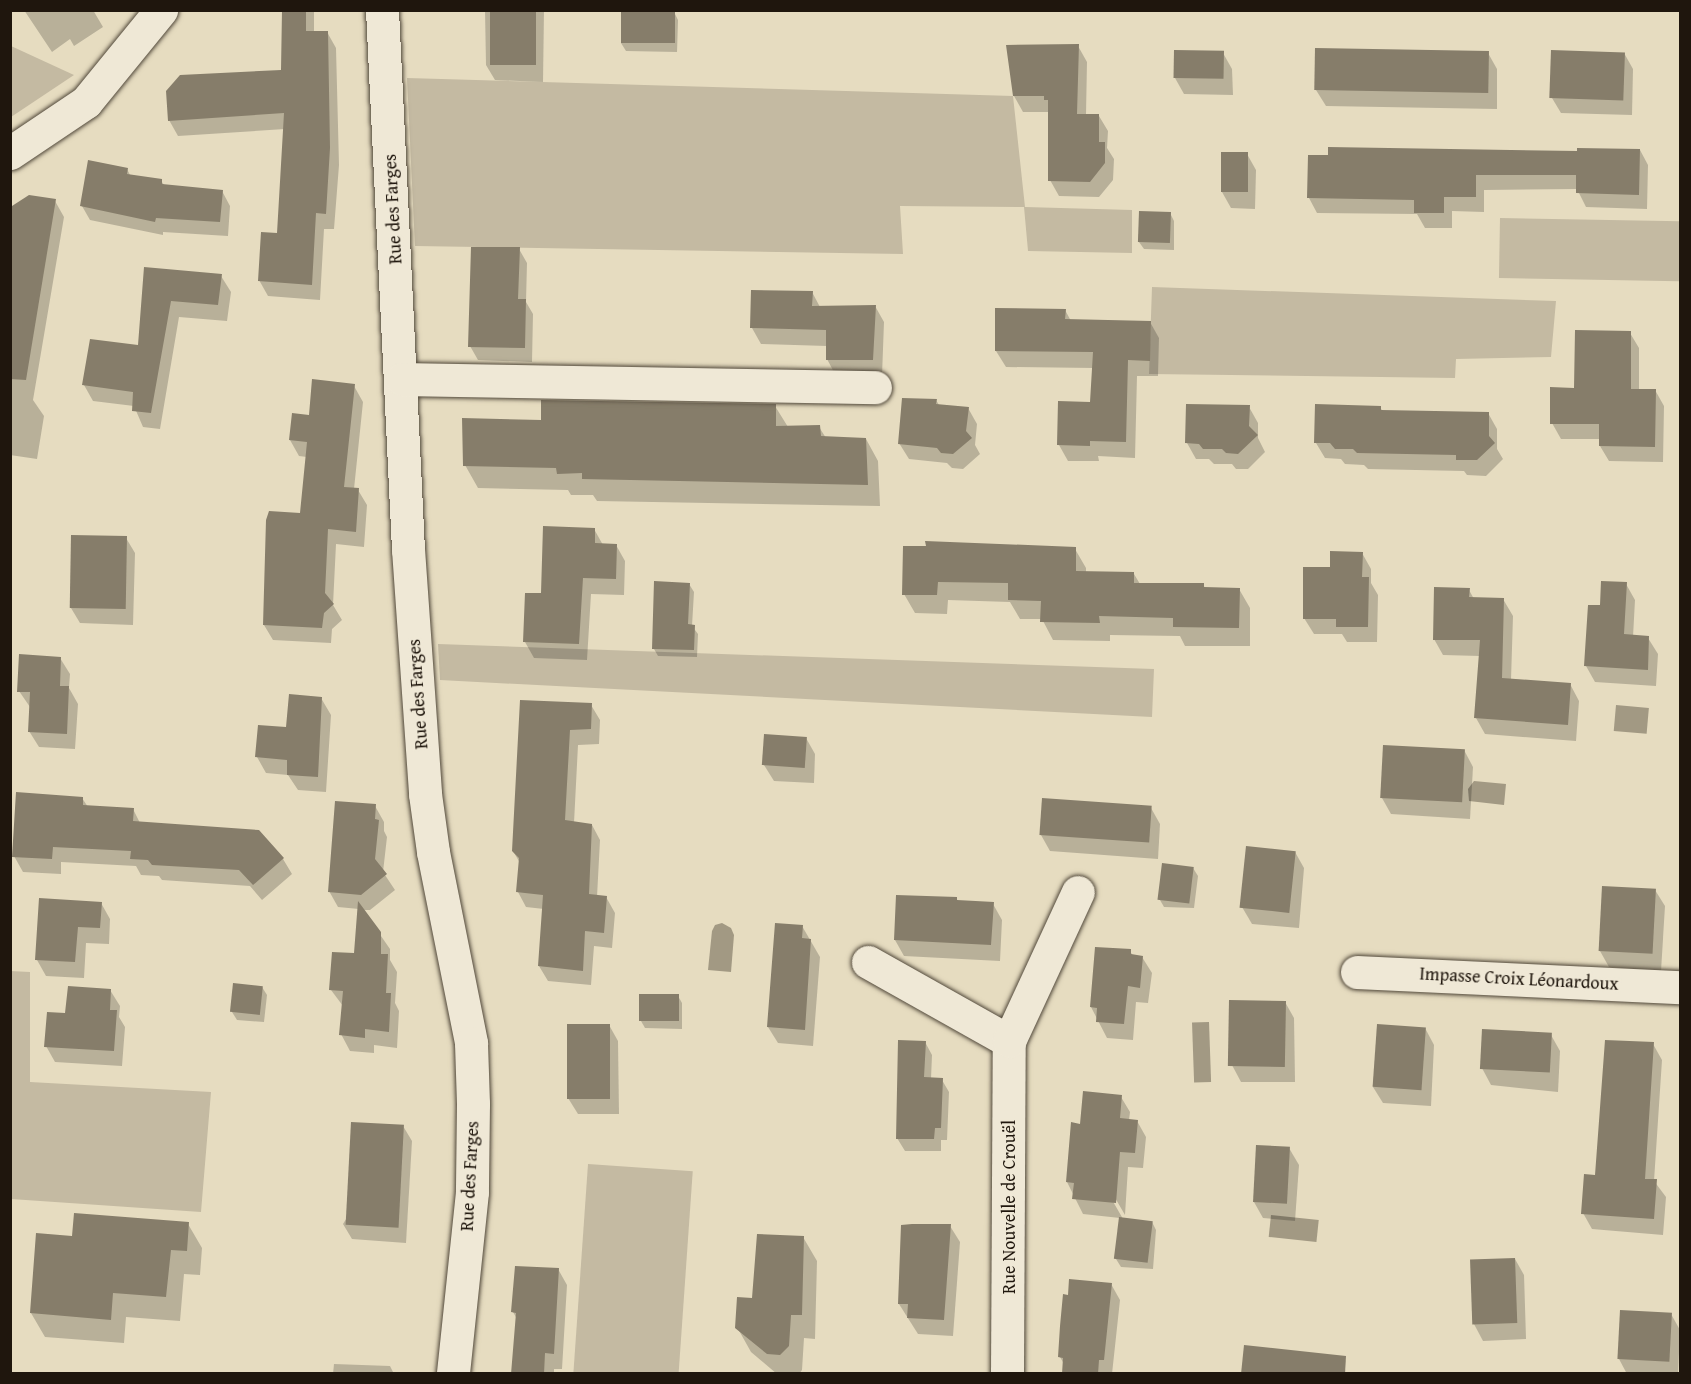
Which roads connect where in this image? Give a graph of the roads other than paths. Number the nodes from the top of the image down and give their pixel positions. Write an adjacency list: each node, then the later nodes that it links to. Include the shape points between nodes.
1 (161, 10): 3 (street, via 86,102)
2 (382, 10): 4 (street, Rue des Farges)
3 (10, 153)
4 (402, 379): 5 (street); 11 (street, Rue des Farges, via 408,549 425,794 471,1044 472,1192)
5 (875, 387)
6 (1078, 892): 10 (street, Rue Nouvelle de Crouël)
7 (868, 962): 10 (street)
8 (1357, 972): 9 (street, Impasse Croix Léonardoux)
9 (1680, 987)
10 (1009, 1041): 12 (street, Rue Nouvelle de Crouël)
11 (453, 1374)
12 (1007, 1374)

